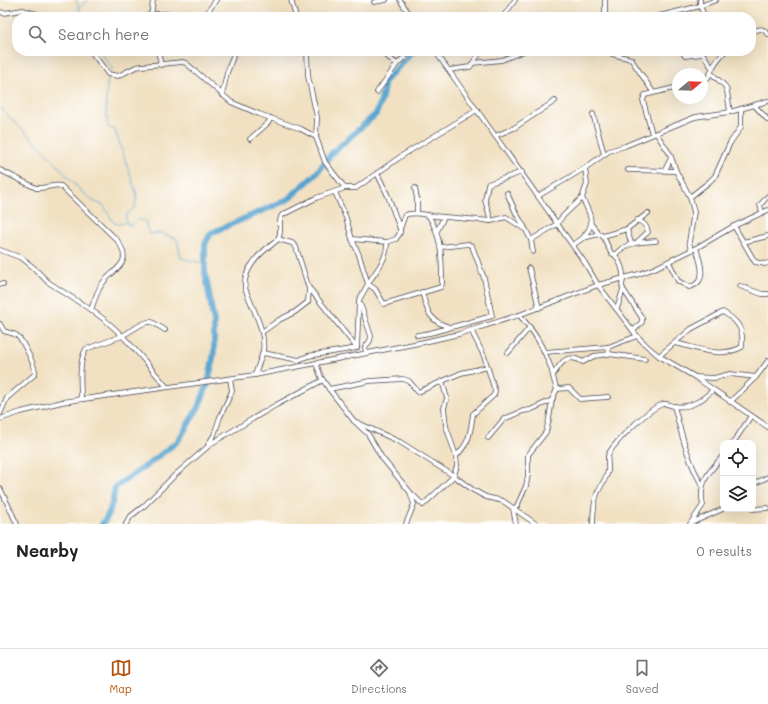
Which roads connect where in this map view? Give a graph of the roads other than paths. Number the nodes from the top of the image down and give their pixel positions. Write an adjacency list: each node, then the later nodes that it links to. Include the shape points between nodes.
1 (152, 0): 16 (street)
2 (216, 0): 17 (street)
3 (291, 0): 18 (street)
4 (386, 0): 11 (street)
5 (400, 0): 12 (street)
6 (405, 0): 12 (street)
7 (515, 0): 20 (street)
8 (606, 0): 21 (street)
9 (700, 0): 13 (street)
10 (716, 0): 13 (street)
11 (374, 2)
12 (403, 5): 19 (street)
13 (700, 6): 22 (street); 23 (street)
14 (0, 12): 15 (street)
15 (30, 12)
16 (151, 12)
17 (207, 12)
18 (295, 12)
19 (408, 12)
20 (507, 12)
21 (605, 12)
22 (681, 12)
23 (703, 12)
24 (756, 30): 25 (street, via 763,29)
25 (768, 34)
26 (95, 56): 40 (street, via 106,72 118,76 136,68)
27 (159, 56): 40 (street)
28 (234, 56): 48 (street)
29 (307, 56): 60 (street, via 308,76 317,117)
30 (387, 56): 39 (street)
31 (406, 56): 39 (street)
32 (439, 56): 42 (street)
33 (477, 56): 38 (street)
34 (512, 56): 38 (street, via 502,60)
35 (620, 56): 47 (street, via 631,59)
36 (704, 56): 41 (street)
37 (721, 56): 41 (street)
38 (472, 63): 42 (street, via 468,67)
39 (397, 64): 46 (street)
40 (161, 65): 48 (street, via 186,63)
41 (712, 68): 43 (street)
42 (449, 70): 53 (street)
43 (711, 73): 44 (street); 54 (street, via 725,86)
44 (708, 77)
45 (672, 88): 47 (street)
46 (377, 92)
47 (653, 92): 58 (street, via 645,95 643,100)
48 (222, 95): 56 (street, via 231,102)
49 (555, 101): 59 (street, via 520,124)
50 (768, 101): 51 (street)
51 (754, 105): 52 (street); 57 (street)
52 (741, 109): 54 (street); 77 (street, via 741,127 730,143 715,176)
53 (477, 110): 59 (street); 70 (street)
54 (730, 112): 58 (street, via 695,117)
55 (594, 114): 62 (street)
56 (271, 118): 60 (street); 61 (street)
57 (768, 120)
58 (654, 134): 62 (street); 63 (street)
59 (495, 136): 69 (street)
60 (316, 137): 71 (street, via 325,162)
61 (250, 139)
62 (604, 154): 64 (street)
63 (671, 157): 67 (street); 68 (street)
64 (585, 168): 75 (street); 78 (street, via 587,184)
65 (0, 170): 126 (street, via 36,188 61,186 120,244 123,262 101,284)
66 (628, 170): 67 (street)
67 (665, 170): 68 (street)
68 (676, 171): 77 (street)
69 (522, 172): 75 (street); 86 (street, via 488,184 485,200)
70 (377, 173): 71 (street, via 356,188); 90 (street)
71 (345, 188): 73 (street)
72 (415, 188): 81 (street)
73 (335, 192): 97 (street, via 304,203 282,215 279,220); 98 (street)
74 (507, 193): 92 (street)
75 (538, 196): 88 (street)
76 (768, 196): 80 (street, via 760,205)
77 (690, 197): 109 (street, via 694,212 689,242)
78 (582, 198): 87 (street); 88 (street)
79 (768, 210): 80 (street)
80 (762, 212): 89 (street)
81 (417, 213): 83 (street); 90 (street, via 405,216)
82 (648, 213): 85 (street)
83 (428, 215): 84 (street); 93 (street)
84 (444, 217): 86 (street); 93 (street)
85 (638, 220): 91 (street); 102 (street, via 648,232)
86 (491, 221): 92 (street, via 506,217)
87 (591, 223): 94 (street); 96 (street)
88 (557, 224): 99 (street); 105 (street)
89 (734, 226): 103 (street); 107 (street)
90 (400, 229): 101 (street, via 396,239)
91 (627, 229): 94 (street); 104 (street)
92 (526, 230): 99 (street)
93 (437, 232): 106 (street)
94 (601, 235): 96 (street); 111 (street, via 611,253)
95 (768, 236): 103 (street)
96 (583, 238): 105 (street)
97 (278, 239): 119 (street, via 292,243 296,247); 135 (street, via 254,261 244,282)
98 (352, 240): 101 (street); 116 (street)
99 (531, 240): 110 (street)
100 (656, 241): 102 (street)
101 (387, 242): 116 (street, via 384,258)
102 (637, 242): 104 (street)
103 (743, 242): 113 (street, via 755,262)
104 (632, 243): 111 (street)
105 (573, 245): 117 (street)
106 (441, 247): 121 (street, via 442,286); 128 (street, via 470,245 484,278 492,316)
107 (696, 248): 109 (street); 112 (street, via 702,269 696,285 689,287 678,281)
108 (0, 250): 126 (street, via 22,258 48,282)
109 (691, 250): 112 (street)
110 (533, 252)
111 (615, 255): 115 (street, via 620,262)
112 (669, 262): 115 (street)
113 (768, 262)
114 (529, 268): 124 (street)
115 (624, 278): 117 (street); 120 (street)
116 (368, 284): 121 (street, via 375,289 384,304); 123 (street)
117 (598, 285): 124 (street); 125 (street)
118 (740, 286): 122 (street)
119 (309, 289): 135 (street, via 307,303); 141 (street)
120 (623, 289): 125 (street); 134 (street, via 642,318 642,322)
121 (422, 292): 131 (street, via 433,320)
122 (768, 294)
123 (359, 300): 141 (street); 144 (street, via 371,336 365,347)
124 (539, 308): 127 (street)
125 (617, 309): 134 (street)
126 (91, 310): 137 (street)
127 (519, 315): 130 (street); 133 (street)
128 (466, 323): 131 (street); 133 (street)
129 (0, 324): 168 (street, via 4,332 15,334 19,338 36,372 7,398)
130 (530, 327): 142 (street); 145 (street)
131 (450, 328): 136 (street)
132 (166, 330): 137 (street, via 148,322)
133 (470, 331): 144 (street); 151 (street)
134 (633, 331): 138 (street)
135 (262, 332): 143 (street)
136 (417, 335)
137 (122, 336): 159 (street); 164 (street, via 86,349 81,370)
138 (637, 336): 140 (street); 147 (street)
139 (675, 343): 139 (street, via 691,329 724,312 738,323 743,339 742,347 732,352 716,353); 147 (street)
140 (608, 347): 142 (street); 146 (street)
141 (357, 348): 143 (street, via 308,356 299,360)
142 (545, 352): 152 (street)
143 (263, 353): 153 (street)
144 (366, 353): 150 (street)
145 (508, 353)
146 (610, 354): 148 (street); 152 (street, via 594,356 583,362 570,357)
147 (659, 356): 154 (street)
148 (645, 359)
149 (768, 361): 155 (street)
150 (316, 363): 153 (street); 157 (street)
151 (488, 367): 158 (street, via 461,373); 176 (street, via 494,395 473,414 468,442)
152 (553, 374): 161 (street)
153 (255, 375): 156 (street)
154 (695, 377): 155 (street, via 710,378 730,374); 162 (street)
155 (756, 377): 166 (street)
156 (230, 379): 159 (street); 175 (street, via 232,391 212,439)
157 (323, 380): 160 (street); 175 (street, via 279,403)
158 (442, 381): 160 (street, via 418,392 409,381 403,379 366,381); 176 (street, via 447,398 444,408 446,426)
159 (167, 387): 164 (street)
160 (329, 389): 171 (street)
161 (558, 389): 163 (street, via 569,388 580,399); 165 (street)
162 (713, 390): 166 (street); 167 (street, via 695,404)
163 (608, 397)
164 (81, 398): 170 (street, via 46,405)
165 (552, 400): 173 (street, via 504,419); 186 (street, via 548,427 528,455 526,486 517,506)
166 (730, 402): 169 (street)
167 (674, 406): 181 (street, via 687,449); 193 (street, via 664,404 638,422 608,455 608,471 598,492)
168 (0, 414)
169 (751, 416): 172 (street); 174 (street)
170 (0, 419)
171 (354, 421): 178 (street, via 400,442); 183 (street, via 368,434 382,458)
172 (768, 427)
173 (488, 438)
174 (735, 440)
175 (201, 453): 189 (street, via 131,516)
176 (456, 456): 178 (street)
177 (720, 459): 181 (street, via 709,471)
178 (454, 476): 183 (street, via 423,505); 186 (street, via 473,490 503,502)
179 (768, 477): 180 (street)
180 (756, 483)
181 (702, 485): 194 (street, via 703,505)
182 (0, 488): 188 (street)
183 (410, 492): 190 (street, via 414,504)
184 (756, 508): 185 (street)
185 (768, 508)
186 (513, 509): 191 (street); 192 (street)
187 (720, 510): 194 (street)
188 (17, 524)
189 (126, 524)
190 (406, 524)
191 (516, 524)
192 (536, 524)
193 (593, 524)
194 (690, 524)

